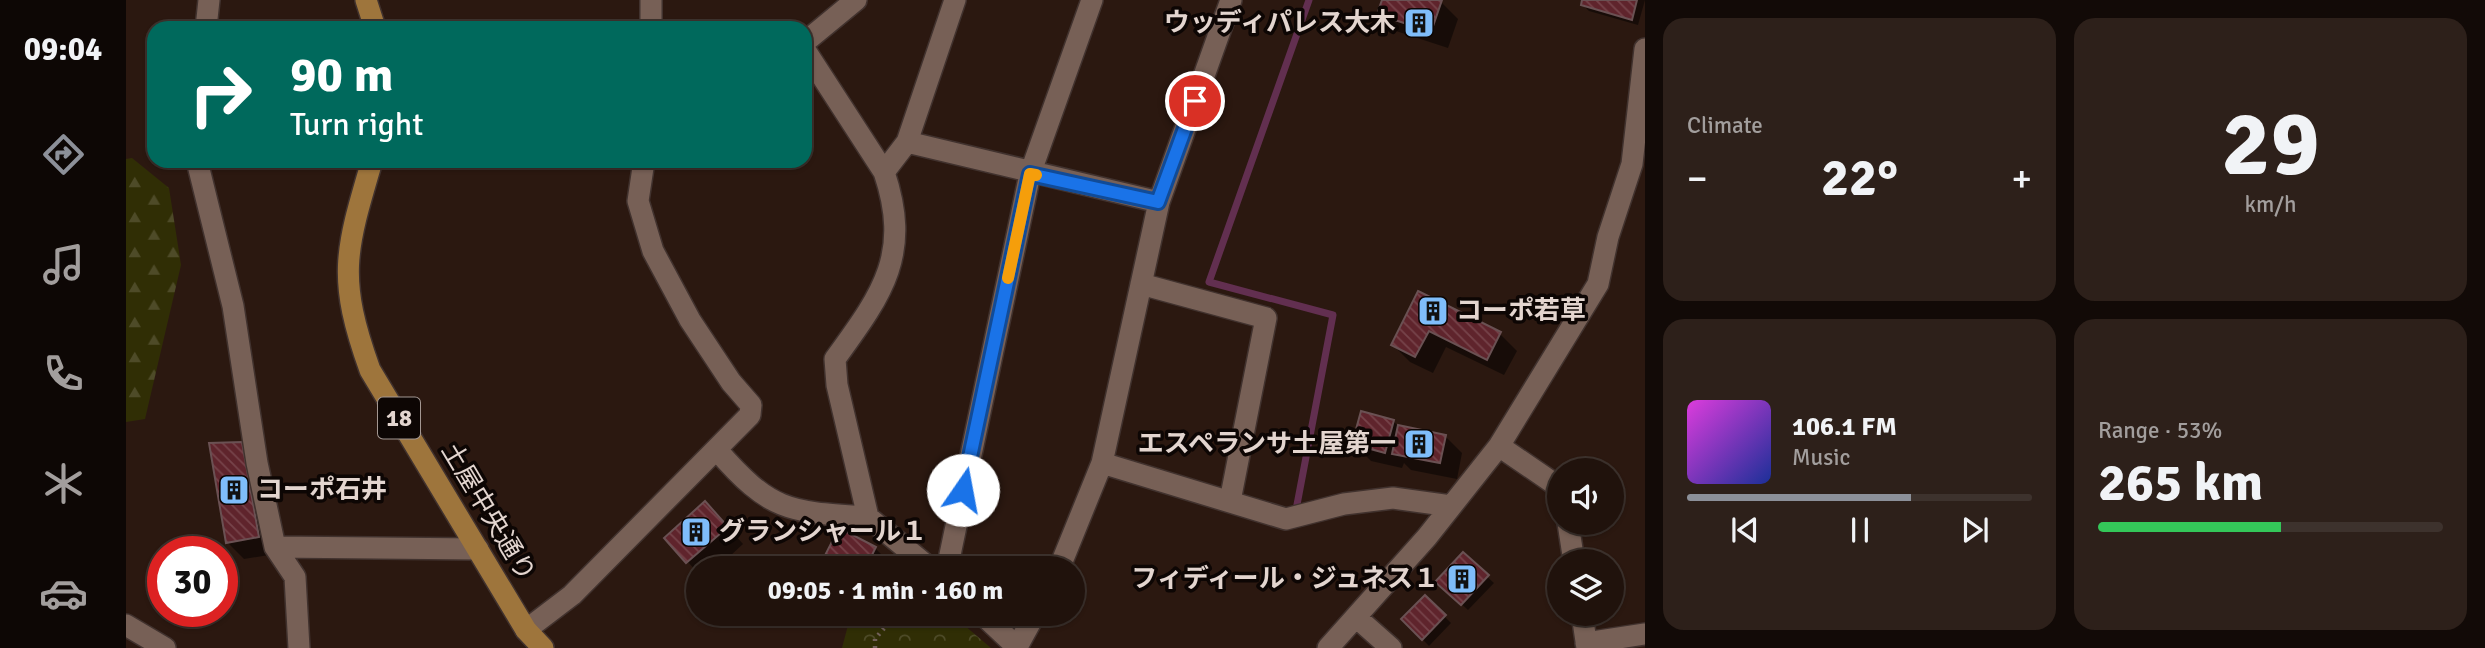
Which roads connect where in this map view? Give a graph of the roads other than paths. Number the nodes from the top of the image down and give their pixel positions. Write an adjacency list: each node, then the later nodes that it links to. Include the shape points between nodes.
1 (209, 0): 8 (street)
2 (366, 0): 9 (main road)
3 (652, 0): 10 (street)
4 (856, 0): 11 (street)
5 (955, 0): 14 (street)
6 (1093, 0): 19 (street)
7 (1231, 0): 20 (street)
8 (207, 21)
9 (373, 21)
10 (651, 21)
11 (812, 36)
12 (1645, 49): 22 (street, via 1632,164 1598,284)
13 (812, 61): 18 (street)
14 (907, 142): 18 (street); 19 (street)
15 (199, 168): 29 (street, via 233,306)
16 (370, 168): 30 (main road, 土屋中央通り / 18, via 350,238 346,280 351,310 370,370)
17 (643, 168): 23 (street, via 638,201 653,251 690,320 751,405 750,415)
18 (884, 172): 28 (street, via 896,218 886,281 835,359)
19 (1030, 174): 20 (street); 32 (street)
20 (1158, 202): 21 (street)
21 (1141, 284): 24 (street); 26 (street, via 1266,318)
22 (1499, 446): 25 (street); 27 (street)
23 (717, 450): 28 (street, via 740,477 770,500 798,512); 39 (street, via 572,595)
24 (1102, 463): 26 (street); 33 (street)
25 (1547, 478)
26 (1230, 501): 27 (street, via 1286,519 1393,498)
27 (1451, 506): 34 (street)
28 (868, 517): 31 (street)
29 (275, 547): 30 (street); 44 (street, via 295,577)
30 (478, 549): 39 (main road, 土屋中央通り / 18)
31 (916, 556)
32 (950, 556)
33 (1064, 556)
34 (1356, 617): 46 (street); 47 (street)
35 (126, 625): 43 (street)
36 (995, 626): 42 (street)
37 (1029, 626): 42 (street)
38 (1584, 626): 41 (street)
39 (526, 630): 45 (main road, 土屋中央通り / 18)
40 (1645, 634): 41 (street)
41 (1587, 646)
42 (1018, 647)
43 (166, 648)
44 (299, 648)
45 (543, 648)
46 (1328, 648)
47 (1391, 648)

